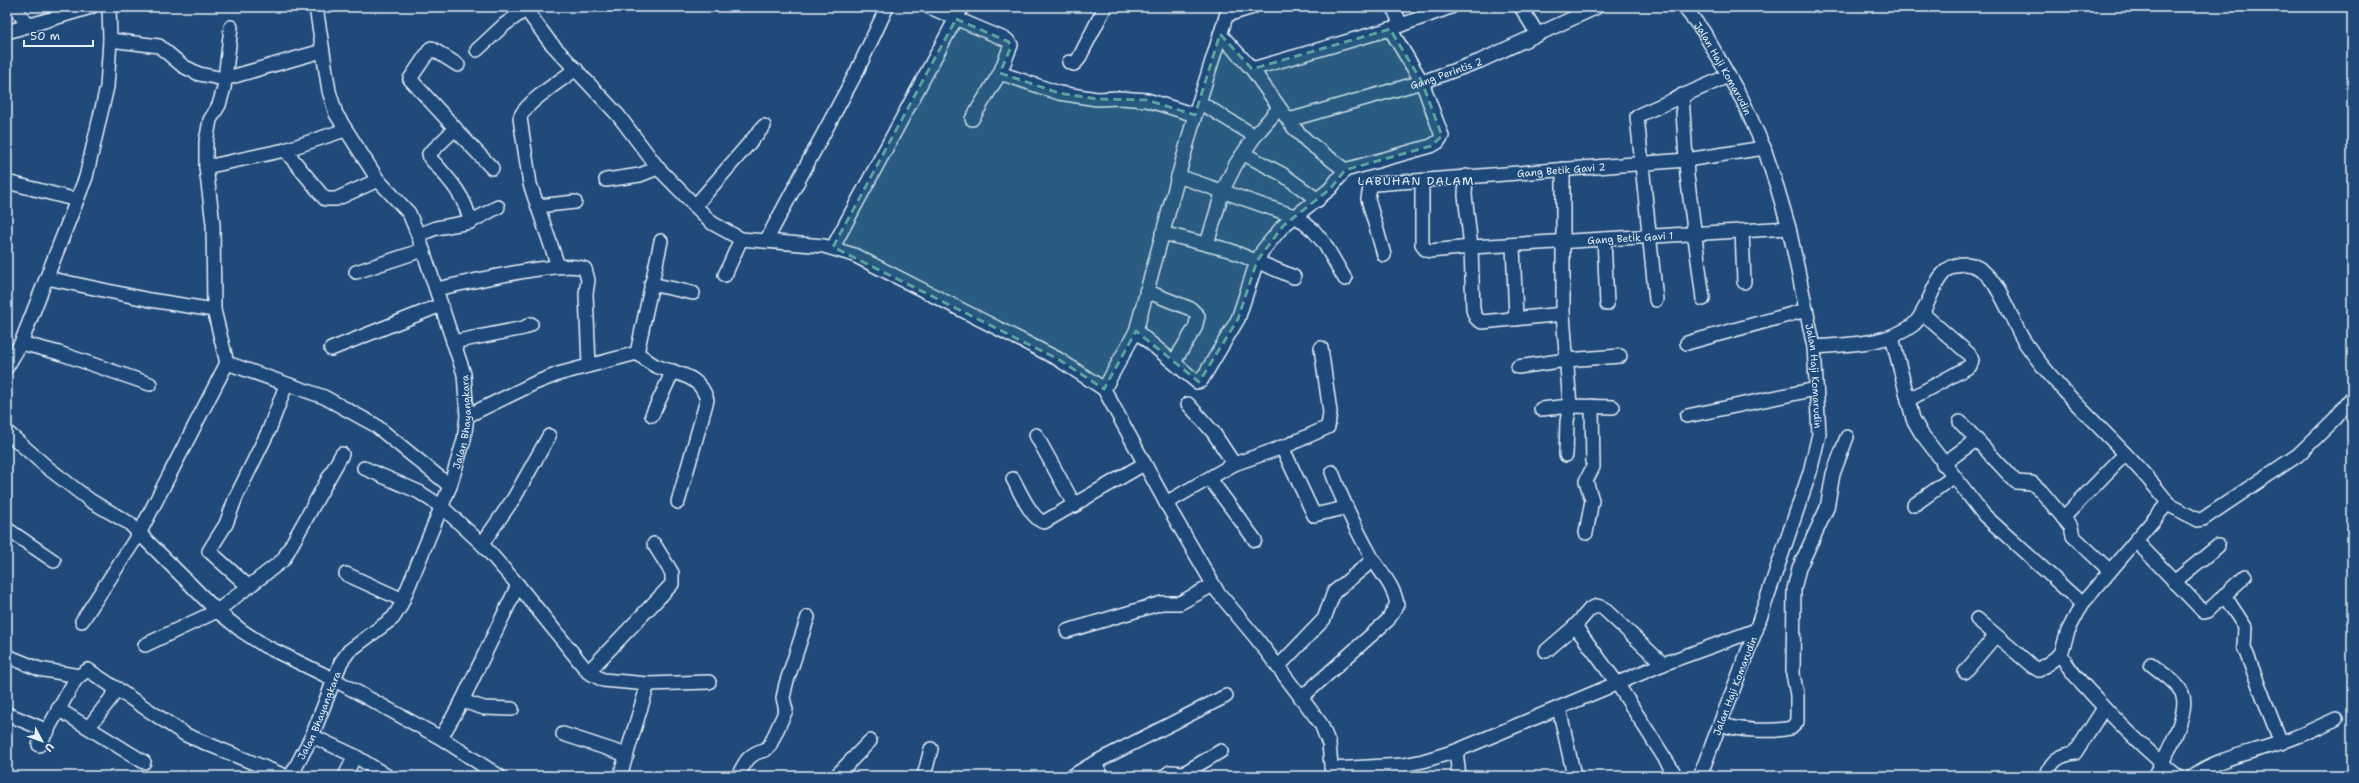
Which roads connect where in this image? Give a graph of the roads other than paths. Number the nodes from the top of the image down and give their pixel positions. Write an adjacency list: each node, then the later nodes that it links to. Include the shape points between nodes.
1 (14, 7): 18 (street)
2 (91, 7): 18 (street)
3 (109, 7): 24 (street)
4 (316, 7): 26 (street, Jalan Bhayangkara)
5 (887, 7): 79 (street, via 857,71)
6 (929, 7): 17 (street)
7 (1105, 7): 27 (street, via 1078,60 1074,64)
8 (1253, 7): 15 (street)
9 (1394, 7): 20 (street)
10 (1451, 7): 20 (street)
11 (1521, 7): 23 (street)
12 (1597, 7): 16 (street, Gang Perintis 2)
13 (1684, 7): 32 (street, Jalan Haji Komarudin, via 1703,32)
14 (524, 8): 25 (street); 29 (street, via 549,41)
15 (1228, 11): 22 (street)
16 (1574, 12): 23 (street, Gang Perintis 2)
17 (959, 13): 31 (street, via 1009,42 1010,49); 84 (street)
18 (29, 26): 21 (street)
19 (231, 27): 33 (street)
20 (1396, 27): 30 (street); 34 (street)
21 (7, 32)
22 (1220, 34): 30 (street); 36 (street)
23 (1538, 35): 34 (street, Gang Perintis 2, via 1480,61)
24 (110, 40): 33 (street, via 159,46 183,66 199,74); 62 (street, via 107,87 86,176)
25 (477, 50)
26 (322, 51): 33 (street); 43 (street, Jalan Bhayangkara, via 329,91 336,114)
27 (1069, 62)
28 (458, 65): 42 (street, via 431,48 410,79)
29 (576, 69): 52 (street, via 618,115); 65 (street, via 521,113 530,184)
30 (1252, 69): 37 (street)
31 (1000, 73): 38 (street, via 1059,94 1097,99 1147,100); 39 (street)
32 (1728, 76): 35 (street); 45 (street, Jalan Haji Komarudin)
33 (224, 80): 50 (street, via 221,98 209,125)
34 (1422, 82): 40 (street, Gang Perintis 2); 54 (street, via 1442,136 1438,142)
35 (1682, 95): 48 (street); 49 (street, via 1638,117)
36 (1199, 102): 38 (street); 44 (street)
37 (1279, 108): 40 (street); 44 (street)
38 (1195, 115): 55 (street)
39 (972, 119)
40 (1289, 120): 54 (street, via 1308,142)
41 (764, 126): 66 (street)
42 (456, 129): 51 (street); 69 (street, via 429,156 460,195 468,209)
43 (345, 130): 46 (street); 57 (street, Jalan Bhayangkara)
44 (1255, 136): 47 (street)
45 (1764, 148): 48 (street, Gang Betik Gavi 2); 70 (street, Jalan Haji Komarudin)
46 (285, 150): 50 (street); 57 (street, via 325,199 336,199)
47 (1244, 154): 61 (street); 63 (street, via 1282,174)
48 (1686, 160): 49 (street, Gang Betik Gavi 2); 73 (street)
49 (1643, 163): 53 (street, Gang Betik Gavi 2); 75 (street)
50 (206, 167): 103 (street, via 213,224)
51 (492, 168)
52 (658, 168): 58 (street, via 640,175); 66 (street)
53 (1563, 169): 56 (street, Gang Betik Gavi 2); 80 (street)
54 (1345, 170): 63 (street, via 1337,183)
55 (1178, 176): 61 (street); 72 (street)
56 (1466, 176): 59 (street, Gang Betik Gavi 2); 83 (street, via 1465,194)
57 (378, 180): 74 (street, Jalan Bhayangkara, via 409,213)
58 (606, 180)
59 (1422, 181): 83 (street, Gang Betik Gavi 1, via 1423,247 1430,251); 86 (street, Gang Betik Gavi 2, via 1375,184 1370,187 1368,199)
60 (7, 182): 62 (street)
61 (1223, 190): 68 (street); 81 (street)
62 (77, 200): 92 (street)
63 (1318, 200): 68 (street)
64 (575, 202): 65 (street)
65 (538, 206): 88 (street)
66 (695, 206): 76 (street, via 712,223)
67 (498, 207): 69 (street)
68 (1297, 217): 87 (street, via 1283,226); 93 (street, via 1324,243)
69 (470, 222): 74 (street)
70 (1789, 228): 71 (street, Gang Betik Gavi 1); 104 (street, Jalan Haji Komarudin)
71 (1742, 230): 73 (street, Gang Betik Gavi 1); 94 (street)
72 (1162, 233): 81 (street); 97 (street)
73 (1695, 233): 75 (street, Gang Betik Gavi 1); 99 (street)
74 (418, 234): 85 (street, Jalan Bhayangkara)
75 (1649, 236): 77 (street, Gang Betik Gavi 1); 100 (street)
76 (741, 239): 79 (street); 90 (street)
77 (1604, 239): 80 (street, Gang Betik Gavi 1); 101 (street)
78 (661, 241): 95 (street)
79 (766, 241): 84 (street)
80 (1563, 242): 82 (street, Gang Betik Gavi 1); 106 (street)
81 (1207, 244): 87 (street)
82 (1513, 245): 83 (street, Gang Betik Gavi 1); 107 (street)
83 (1471, 246): 107 (street, via 1473,310 1476,318 1482,322)
84 (833, 247): 128 (street, via 854,255 1058,359)
85 (422, 250): 89 (street); 96 (street, Jalan Bhayangkara)
86 (1384, 255)
87 (1257, 261): 91 (street); 120 (street, via 1238,319 1201,381 1197,382)
88 (558, 266): 96 (street); 122 (street, via 579,266 587,273)
89 (356, 272)
90 (725, 275)
91 (1294, 277)
92 (47, 278): 103 (street, via 150,300); 112 (street)
93 (1345, 279)
94 (1744, 282)
95 (651, 284): 98 (street); 117 (street)
96 (436, 289): 102 (street, Jalan Bhayangkara)
97 (1146, 291): 109 (street); 120 (street, via 1191,309 1198,316 1195,328)
98 (693, 293)
99 (1702, 299)
100 (1656, 300)
101 (1607, 304)
102 (441, 305): 111 (street, Jalan Bhayangkara); 116 (street)
103 (214, 310): 121 (street)
104 (1806, 310): 113 (street); 114 (street, Jalan Haji Komarudin)
105 (1922, 313): 110 (street, via 1914,323); 131 (street, via 1969,354 1972,364); 148 (street, via 1940,277 1950,268 1967,265 1983,270 2006,305 2023,340 2052,376)
106 (1563, 314): 107 (street); 119 (street)
107 (1516, 319)
108 (531, 324): 111 (street, via 524,328)
109 (1136, 331): 120 (street); 128 (street)
110 (1892, 337): 114 (street); 131 (street)
111 (453, 342): 138 (street, Jalan Bhayangkara, via 464,374)
112 (21, 343): 123 (street); 126 (street)
113 (1687, 343)
114 (1814, 347): 129 (street, Jalan Haji Komarudin)
115 (1321, 348): 146 (street, via 1330,424 1324,430)
116 (331, 349)
117 (637, 353): 122 (street); 125 (street, via 654,365)
118 (1620, 356): 119 (street)
119 (1566, 360): 124 (street); 133 (street)
120 (1174, 362)
121 (227, 363): 127 (street); 168 (street)
122 (589, 365): 138 (street, via 535,383)
123 (7, 367)
124 (1518, 367)
125 (673, 371): 137 (street); 159 (street, via 698,382 704,388 707,400)
126 (150, 384)
127 (286, 385): 158 (street, via 324,397 375,426); 183 (street, via 269,430 236,497 226,524 209,551)
128 (1104, 389): 150 (street)
129 (1816, 389): 139 (street); 192 (street, Jalan Haji Komarudin, via 1819,434 1817,447)
130 (2352, 397): 161 (street, via 2298,455 2202,519 2198,520)
131 (1908, 400): 152 (street, via 1917,426)
132 (1188, 404): 151 (street, via 1213,432)
133 (1570, 406): 134 (street); 136 (street); 149 (street)
134 (1592, 406): 135 (street); 169 (street, via 1593,468 1586,481 1592,504)
135 (1614, 407)
136 (1541, 409)
137 (652, 415)
138 (467, 416): 158 (street, Jalan Bhayangkara, via 464,440)
139 (1687, 416)
140 (1960, 422): 145 (street)
141 (7, 432): 168 (street, via 100,508)
142 (1036, 435): 163 (street)
143 (549, 436): 172 (street, via 514,498)
144 (1846, 438): 219 (street, via 1833,474 1827,508 1799,568 1794,589 1792,674 1797,695 1796,722 1789,729)
145 (1976, 440): 152 (street); 166 (street, via 2016,482 2034,484)
146 (1282, 447): 151 (street); 165 (street, via 1314,514)
147 (342, 454): 183 (street, via 283,560)
148 (2125, 454): 161 (street, via 2154,485); 166 (street)
149 (1566, 455)
150 (1144, 464): 160 (street); 163 (street)
151 (1234, 464): 157 (street)
152 (1943, 464): 155 (street)
153 (364, 468): 164 (street, via 419,492)
154 (1332, 472): 165 (street)
155 (1953, 477): 162 (street); 186 (street, via 1984,515)
156 (1013, 479): 163 (street, via 1040,522 1048,521)
157 (1210, 479): 160 (street); 170 (street)
158 (450, 486): 164 (street, Jalan Bhayangkara)
159 (678, 502)
160 (1166, 503): 182 (street)
161 (2167, 504): 171 (street)
162 (1914, 505)
163 (1075, 506)
164 (442, 507): 172 (street); 185 (street, Jalan Bhayangkara)
165 (1344, 508): 175 (street)
166 (2064, 518): 177 (street, via 2071,527 2072,534 2084,548)
167 (7, 528): 176 (street)
168 (140, 532): 187 (street); 190 (street)
169 (1586, 533)
170 (1255, 540)
171 (2136, 541): 177 (street); 180 (street)
172 (482, 544): 181 (street)
173 (654, 544): 202 (street, via 672,573 672,584)
174 (2218, 546): 180 (street)
175 (1373, 560): 201 (street, via 1334,592 1324,619); 211 (street, via 1394,593 1397,604 1395,610 1378,630)
176 (54, 561)
177 (2110, 571): 186 (street)
178 (346, 574): 185 (street)
179 (2245, 576): 184 (street)
180 (2174, 582): 184 (street, via 2204,612)
181 (518, 585): 202 (street); 212 (street)
182 (1213, 585): 193 (street, via 1180,603 1162,603); 201 (street)
183 (249, 587): 187 (street)
184 (2224, 595): 226 (street, via 2245,627 2244,646)
185 (403, 600): 205 (street, Jalan Bhayangkara, via 393,618 349,651)
186 (2082, 604): 197 (street, via 2068,631)
187 (217, 611): 195 (street); 205 (street, via 265,646)
188 (808, 617): 243 (street, via 786,684 783,698 786,710 765,750 758,751 746,759)
189 (1977, 619): 194 (street)
190 (82, 621)
191 (1575, 626): 196 (street); 199 (street, via 1590,609 1597,606 1603,608); 207 (street)
192 (1756, 630): 199 (street); 219 (street, Jalan Haji Komarudin)
193 (1067, 632)
194 (1995, 636): 197 (street, via 2039,670); 203 (street)
195 (145, 645)
196 (1546, 651)
197 (2061, 654): 214 (street, via 2071,671)
198 (7, 656): 204 (street, via 39,669)
199 (1663, 664): 207 (street)
200 (2151, 664): 234 (street, via 2180,690 2184,697 2177,729)
201 (1278, 667): 211 (street)
202 (588, 672): 208 (street, via 603,680)
203 (1965, 672)
204 (79, 676): 209 (street, via 84,671 92,672); 215 (street)
205 (333, 679): 223 (street, Jalan Bhayangkara); 224 (street)
206 (709, 682): 208 (street)
207 (1617, 683): 213 (street); 251 (street)
208 (648, 684): 231 (street)
209 (118, 689): 220 (street); 237 (street, via 186,736)
210 (1226, 696): 233 (street)
211 (1301, 698): 236 (street, via 1321,724 1329,744)
212 (462, 700): 216 (street, via 484,708); 224 (street)
213 (1559, 708): 230 (street); 250 (street)
214 (2104, 708): 234 (street, via 2143,748); 253 (street, via 2075,753 2062,755 2054,761)
215 (58, 709): 220 (street); 221 (street)
216 (512, 709)
217 (7, 714): 221 (street)
218 (2336, 719): 226 (street)
219 (1725, 726): 252 (street, Jalan Haji Komarudin)
220 (89, 727): 232 (street)
221 (48, 731): 227 (street)
222 (562, 734): 231 (street)
223 (312, 736): 238 (street, Jalan Bhayangkara); 240 (street, via 355,756)
224 (441, 738): 241 (street)
225 (870, 741): 244 (street)
226 (2281, 743): 256 (street, via 2220,762)
227 (39, 745)
228 (931, 749): 245 (street)
229 (1222, 751): 248 (street, via 1184,774 1170,772)
230 (1456, 751): 236 (street, via 1403,765); 249 (street)
231 (627, 755): 242 (street)
232 (144, 762)
233 (1094, 763): 246 (street); 247 (street)
234 (2162, 763): 254 (street); 255 (street)
235 (351, 764): 239 (street)
236 (1332, 772)
237 (285, 776)
238 (291, 776)
239 (345, 776)
240 (387, 776)
241 (499, 776)
242 (620, 776)
243 (738, 776)
244 (836, 776)
245 (924, 776)
246 (1072, 776)
247 (1102, 776)
248 (1165, 776)
249 (1459, 776)
250 (1574, 776)
251 (1676, 776)
252 (1700, 776)
253 (2047, 776)
254 (2154, 776)
255 (2177, 776)
256 (2193, 776)

